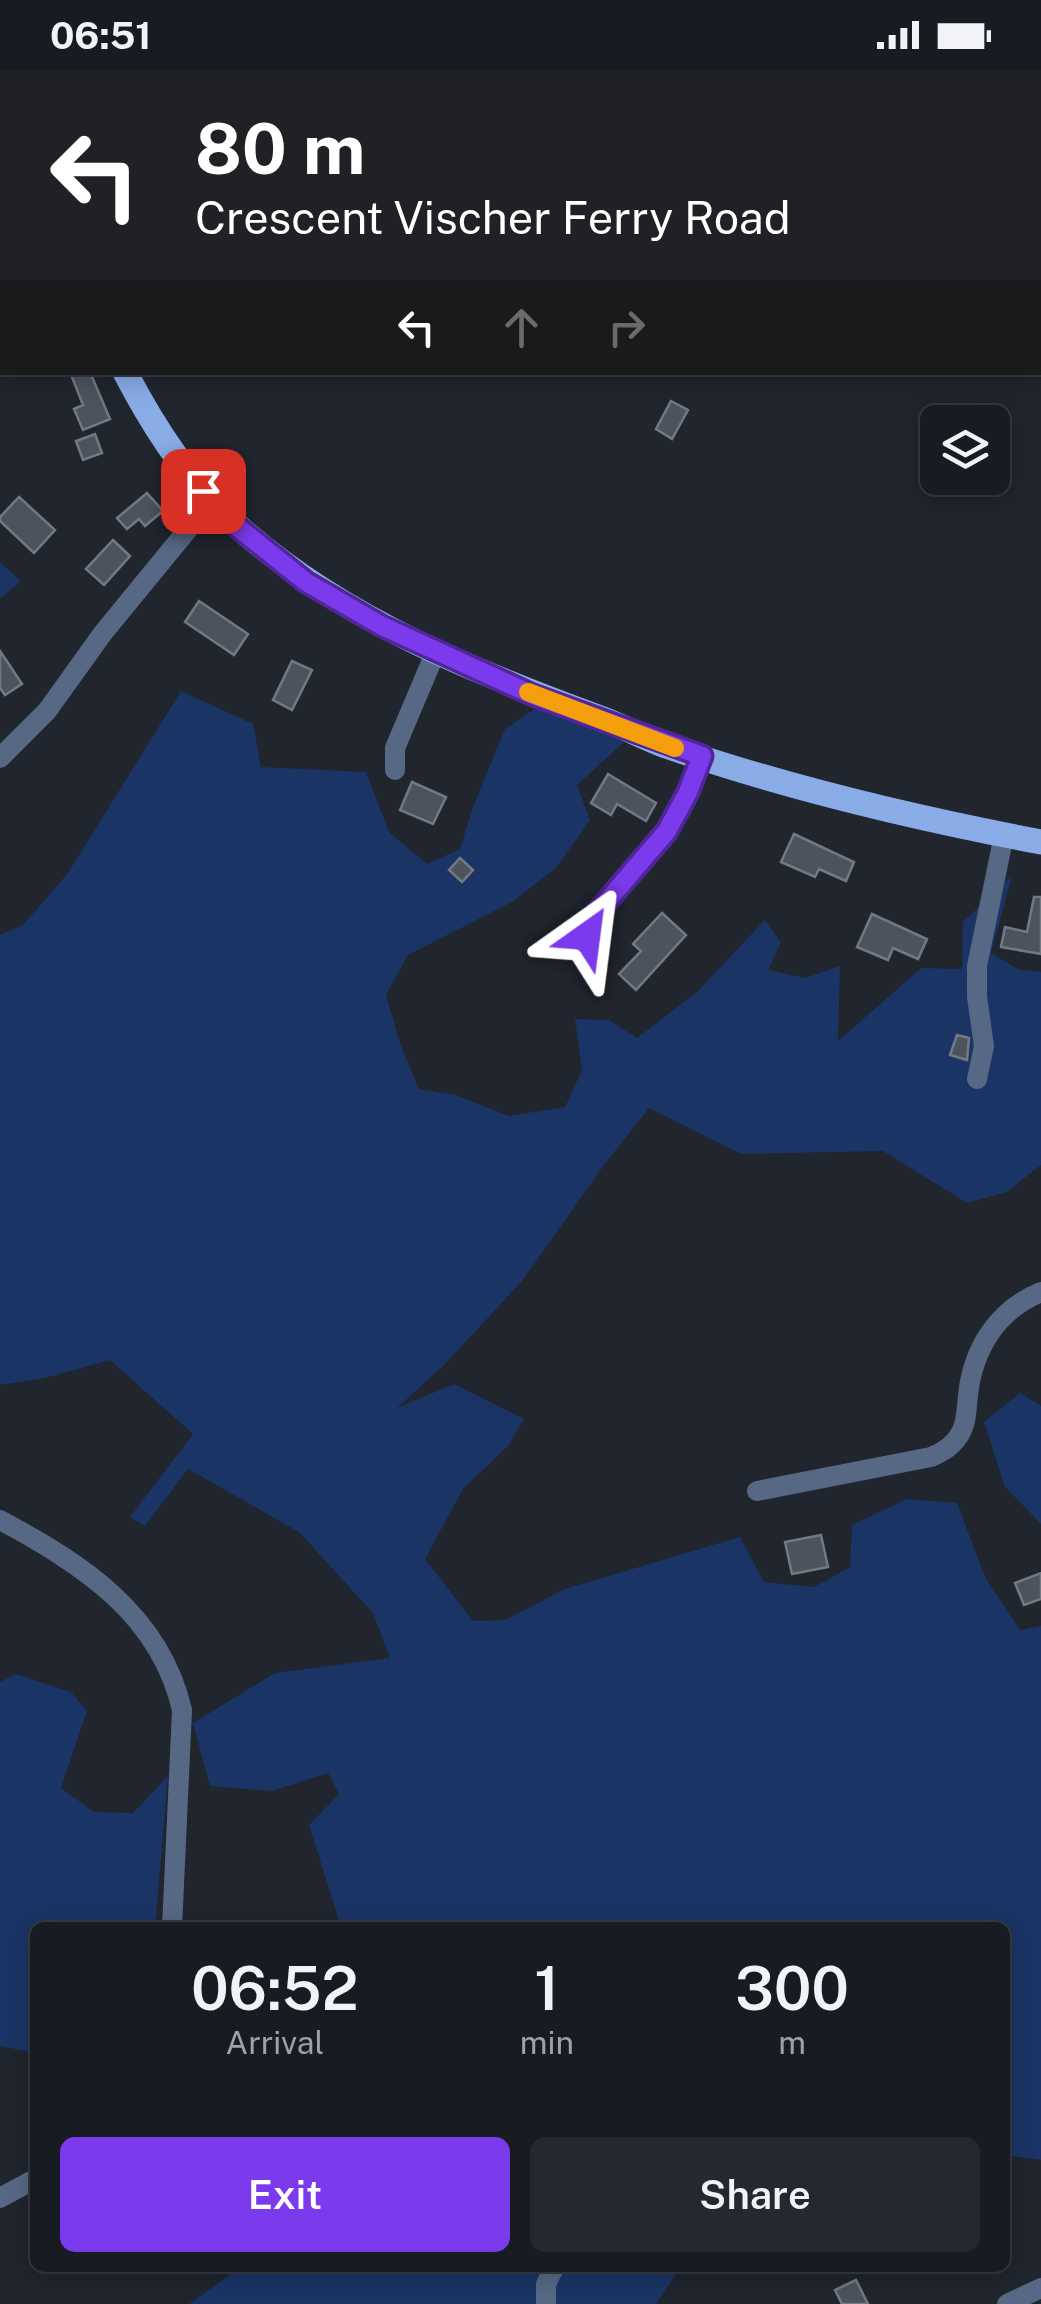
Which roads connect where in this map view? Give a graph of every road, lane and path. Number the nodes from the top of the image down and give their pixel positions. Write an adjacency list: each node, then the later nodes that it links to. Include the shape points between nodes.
1 (127, 375): 2 (main road, via 183,467)
2 (212, 500): 3 (main road, via 306,582); 5 (street, via 47,711)
3 (436, 651): 4 (main road, via 533,695); 6 (street, via 394,748)
4 (702, 756): 7 (main road, via 826,794); 9 (street, via 667,831 590,921)
5 (0, 758)
6 (395, 770)
7 (1004, 835): 8 (main road); 10 (street, via 977,966 984,1046)
8 (1041, 842)
9 (587, 936)
10 (977, 1078)
11 (1041, 1292): 12 (street, via 1005,1314 981,1345 967,1420 950,1447 931,1457)
12 (757, 1491)
13 (0, 1520): 14 (street, via 58,1551 114,1597 151,1635 175,1679 182,1710)
14 (172, 1922)
15 (30, 2182): 16 (street)
16 (0, 2198)
17 (552, 2272): 19 (street)
18 (1041, 2288): 20 (street)
19 (546, 2304)
20 (1007, 2304)

